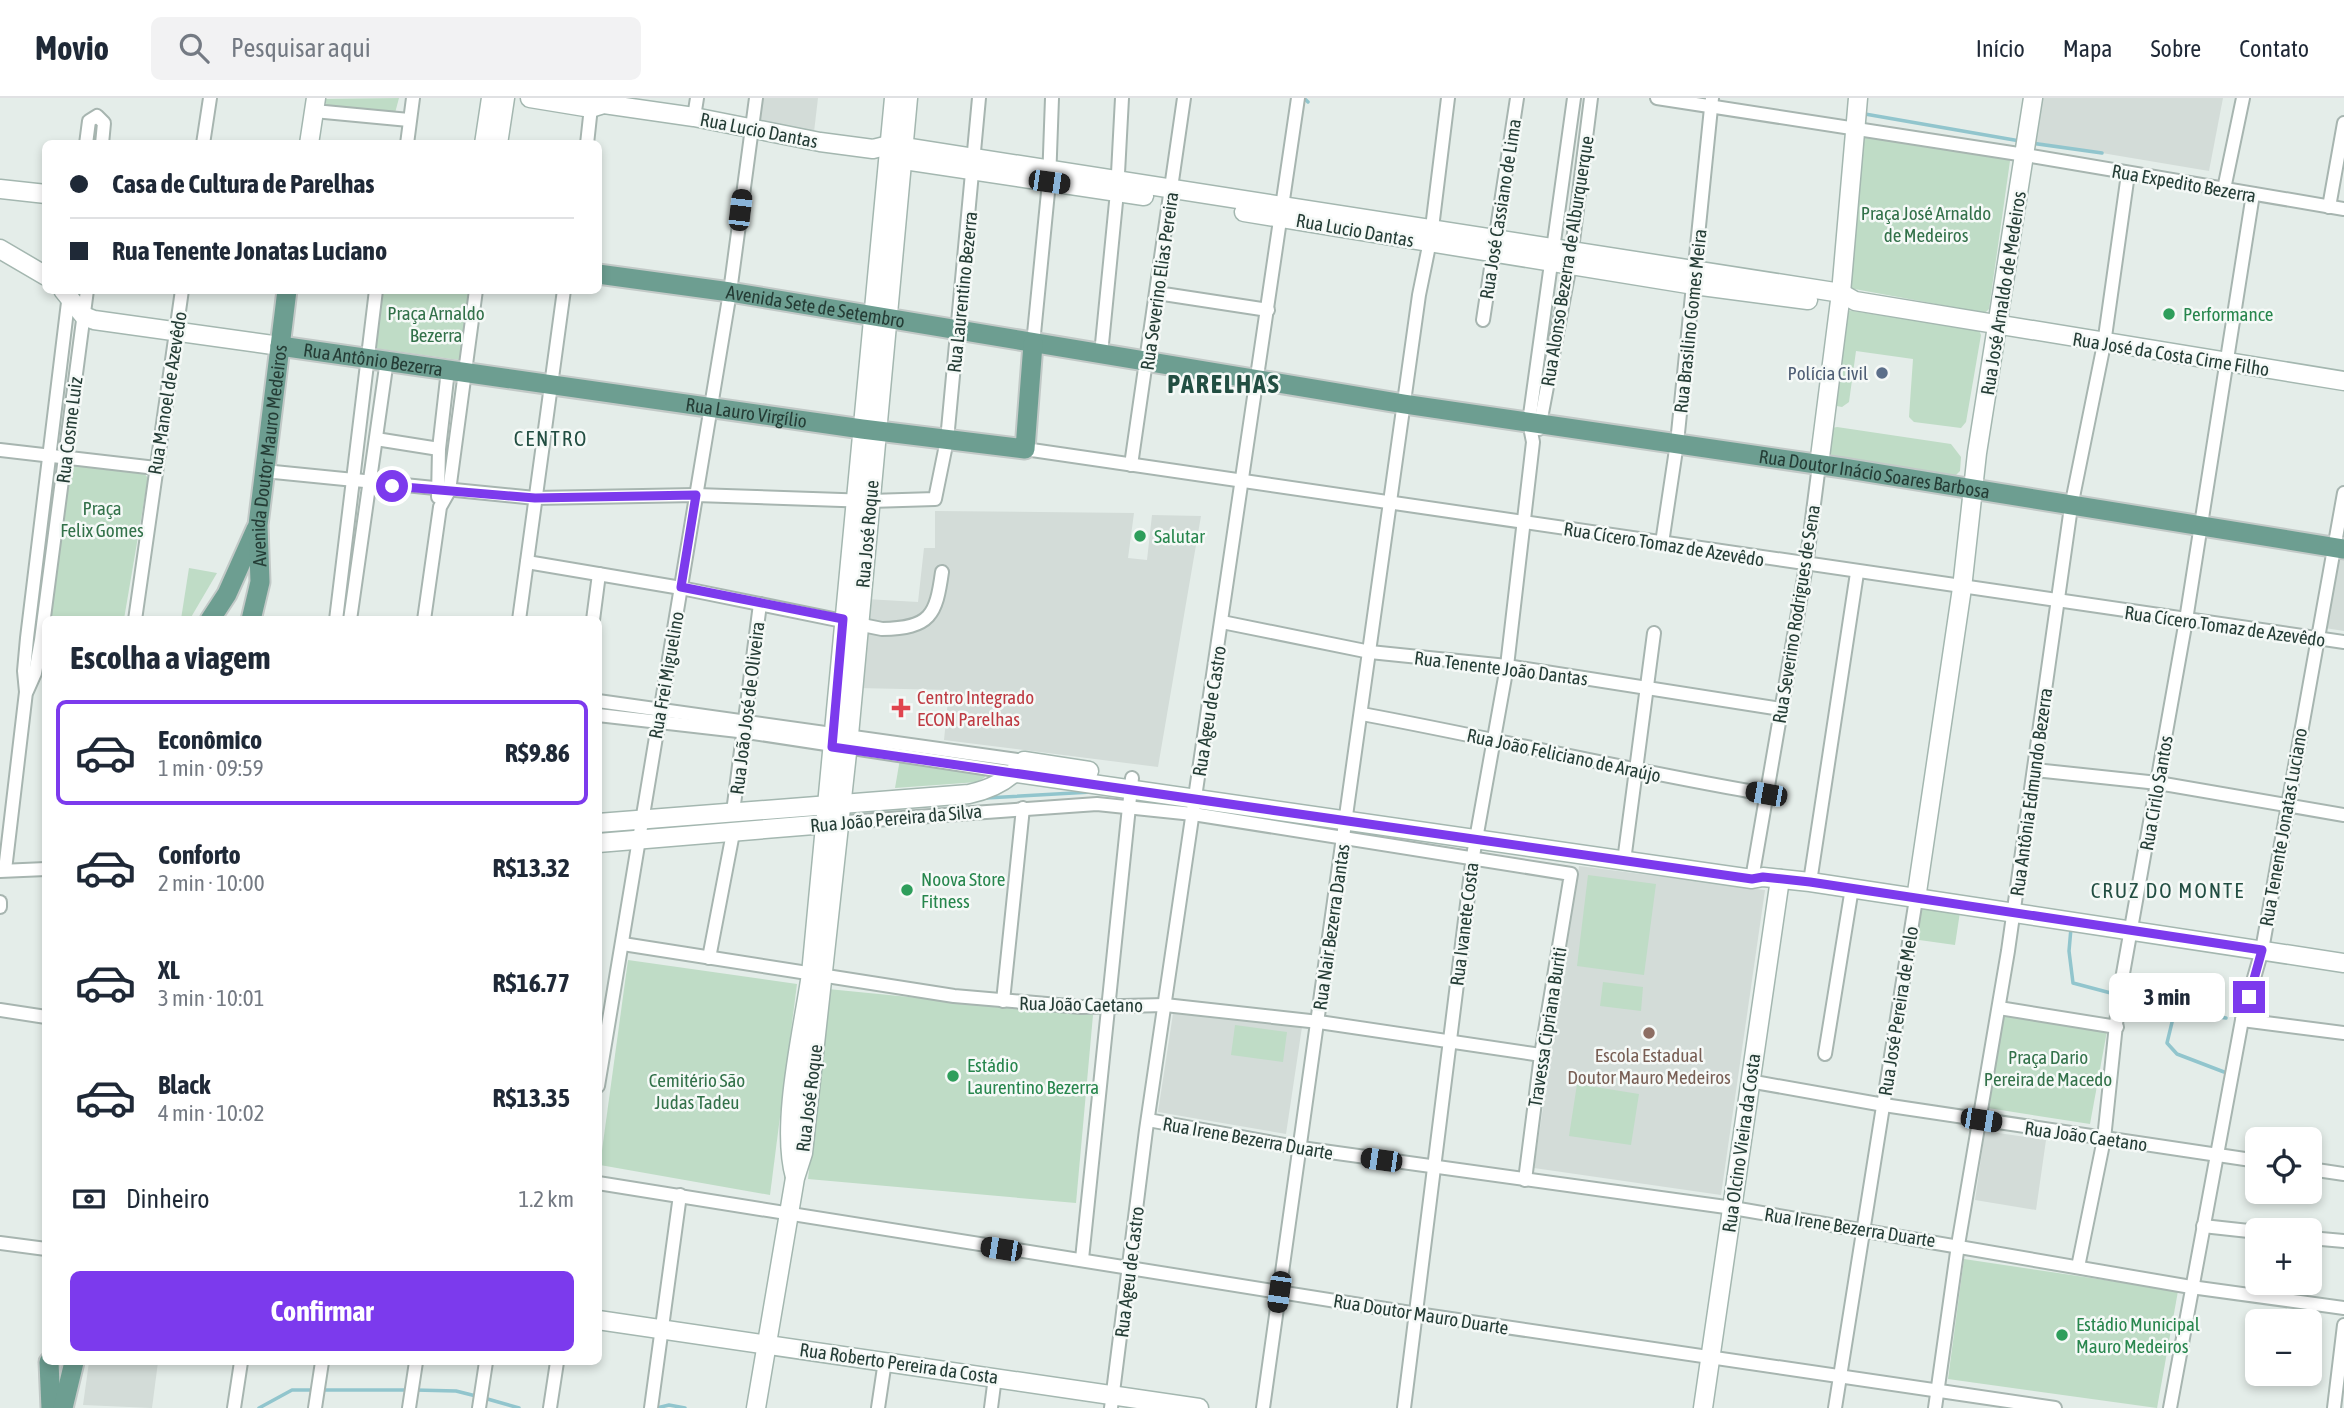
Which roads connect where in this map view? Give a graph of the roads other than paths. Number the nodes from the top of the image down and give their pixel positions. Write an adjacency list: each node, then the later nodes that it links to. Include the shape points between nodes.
1 (210, 98): 33 (street)
2 (413, 98): 27 (street)
3 (491, 98): 36 (street)
4 (505, 98): 37 (street)
5 (530, 98): 23 (street, Rua Lucio Dantas)
6 (697, 98): 26 (street)
7 (756, 98): 29 (street, Rua Frei Miguelino)
8 (894, 98): 39 (street, Rua José Roque)
9 (908, 98): 39 (street, Rua José Roque)
10 (979, 98): 41 (street, Rua Laurentino Bezerra)
11 (1052, 98): 45 (street)
12 (1122, 98): 46 (street)
13 (1184, 98): 51 (street, Rua Severino Elias Pereira)
14 (1298, 98): 54 (street, Rua Ageu de Castro)
15 (1448, 98): 55 (street, Rua Nair Bezerra Dantas)
16 (1517, 98): 56 (street, Rua José Cassiano de Lima)
17 (1574, 98): 42 (street, Rua Alonso Bezerra de Alburquerque)
18 (1591, 98): 43 (street, Rua Alonso Bezerra de Alburquerque)
19 (1657, 98): 24 (street, Rua Expedito Bezerra)
20 (1858, 98): 30 (street, Rua Severino Rodrigues de Sena)
21 (2033, 98): 40 (street, Rua José Arnaldo de Medeiros)
22 (2243, 98): 48 (street)
23 (596, 102): 26 (street, Rua Lucio Dantas); 38 (street)
24 (1711, 103): 30 (street, Rua Expedito Bezerra); 61 (street, Rua Brasilino Gomes Meira)
25 (315, 104): 27 (street); 34 (street)
26 (694, 117): 29 (street, Rua Lucio Dantas)
27 (409, 120): 35 (street)
28 (2344, 123): 52 (street)
29 (751, 128): 39 (street, Rua Lucio Dantas); 62 (street, Rua Frei Miguelino)
30 (1855, 129): 40 (street, Rua Expedito Bezerra); 72 (street, Rua Severino Rodrigues de Sena)
31 (87, 140): 32 (street, via 89,121 97,116 104,123)
32 (102, 140)
33 (204, 140)
34 (310, 140)
35 (407, 140)
36 (485, 140)
37 (499, 140)
38 (588, 140)
39 (891, 152): 41 (street, Rua Lucio Dantas); 75 (street, Rua José Roque, via 890,222)
40 (2025, 155): 44 (street, Rua Expedito Bezerra); 77 (street, Rua José Arnaldo de Medeiros)
41 (975, 165): 45 (street, Rua Lucio Dantas); 78 (street, Rua Laurentino Bezerra)
42 (1565, 167): 43 (street); 58 (street, Rua Alonso Bezerra de Alburquerque)
43 (1581, 170): 58 (street, Rua Alonso Bezerra de Alburquerque)
44 (2128, 174): 48 (street, Rua Expedito Bezerra); 81 (street, Rua Antônia Edmundo Bezerra)
45 (1049, 176): 46 (street, Rua Lucio Dantas); 80 (street)
46 (1117, 186): 51 (street, Rua Lucio Dantas); 83 (street)
47 (0, 189): 49 (street)
48 (2224, 189): 50 (street, Rua Expedito Bezerra)
49 (42, 194)
50 (2253, 194): 52 (street, Rua Expedito Bezerra); 86 (street, Rua Cirilo Santos)
51 (1172, 195): 54 (street, Rua Lucio Dantas); 63 (street, Rua Severino Elias Pereira)
52 (2329, 207): 53 (street, Rua Expedito Bezerra)
53 (2344, 209)
54 (1282, 211): 55 (street, Rua Lucio Dantas); 73 (street, Rua Ageu de Castro)
55 (1431, 236): 56 (street, Rua Lucio Dantas); 91 (street, Rua Nair Bezerra Dantas)
56 (1494, 246): 58 (street, Rua Lucio Dantas); 76 (street, Rua José Cassiano de Lima)
57 (0, 249): 59 (street)
58 (1563, 256): 61 (street, Rua Lucio Dantas); 94 (street, Rua Alonso Bezerra de Alburquerque)
59 (42, 274)
60 (602, 275): 62 (main road, Avenida Sete de Setembro)
61 (1695, 278): 72 (street, Rua Lucio Dantas); 97 (street, Rua Brasilino Gomes Meira)
62 (730, 292): 75 (main road, Avenida Sete de Setembro); 92 (street, Rua Frei Miguelino)
63 (1157, 293): 73 (street); 85 (street, Rua Severino Elias Pereira)
64 (67, 294): 101 (street, Rua Cosme Luiz)
65 (68, 294): 74 (street)
66 (87, 294): 74 (street, Rua Cosme Luiz)
67 (182, 294): 79 (street, Rua Manoel de Azevêdo)
68 (286, 294): 82 (main road, Avenida Doutor Mauro Medeiros)
69 (376, 294): 84 (street)
70 (475, 294): 87 (street)
71 (563, 294): 90 (street)
72 (1845, 300): 77 (street, Rua José da Costa Cirne Filho); 104 (street, Rua Severino Rodrigues de Sena)
73 (1268, 310): 88 (street, Rua Ageu de Castro)
74 (85, 316): 79 (street); 102 (street, Rua Cosme Luiz)
75 (880, 318): 78 (main road, Avenida Sete de Setembro); 93 (street, Rua José Roque)
76 (1483, 320)
77 (1997, 325): 81 (street, Rua José da Costa Cirne Filho); 110 (street, Rua José Arnaldo de Medeiros)
78 (956, 329): 80 (main road, Avenida Sete de Setembro); 96 (street, Rua Laurentino Bezerra)
79 (177, 332): 82 (street); 105 (street, Rua Manoel de Azevêdo)
80 (1033, 344): 83 (main road, Avenida Sete de Setembro); 99 (main road)
81 (2104, 344): 86 (street, Rua José da Costa Cirne Filho); 117 (street, Rua Antônia Edmundo Bezerra)
82 (280, 346): 84 (main road, Rua Antônio Bezerra); 106 (main road, Avenida Doutor Mauro Medeiros)
83 (1101, 354): 85 (main road, Avenida Sete de Setembro)
84 (375, 358): 87 (main road, Rua Antônio Bezerra); 95 (street); 108 (street); 109 (street, via 355,465 358,475)
85 (1147, 361): 88 (main road, Avenida Sete de Setembro); 103 (street, Rua Severino Elias Pereira)
86 (2225, 362): 89 (street, Rua José da Costa Cirne Filho); 120 (street, Rua Cirilo Santos)
87 (457, 371): 90 (main road, Rua Lauro Virgílio); 98 (street); 111 (street)
88 (1257, 379): 91 (main road, Rua Doutor Inácio Soares Barbosa); 107 (street, Rua Ageu de Castro)
89 (2344, 381)
90 (550, 384): 92 (main road, Rua Lauro Virgílio); 114 (street)
91 (1404, 404): 94 (main road, Rua Doutor Inácio Soares Barbosa); 116 (street, Rua Nair Bezerra Dantas)
92 (708, 408): 93 (main road, Rua Lauro Virgílio); 113 (street, Rua Frei Miguelino)
93 (869, 430): 96 (main road, Rua Lauro Virgílio); 115 (street, Rua José Roque)
94 (1535, 430): 97 (main road, Rua Doutor Inácio Soares Barbosa); 118 (street, Rua Ivanete Costa)
95 (376, 439): 98 (street); 109 (street)
96 (947, 440): 99 (main road, Rua Lauro Virgílio); 115 (street, Rua Laurentino Bezerra, via 935,499)
97 (1677, 443): 104 (main road, Rua Doutor Inácio Soares Barbosa); 121 (street, Rua Brasilino Gomes Meira)
98 (439, 449): 111 (street)
99 (1025, 449): 103 (street, Rua Cícero Tomaz de Azevêdo)
100 (0, 450): 101 (street)
101 (49, 457): 102 (street); 145 (street, Rua Cosme Luiz)
102 (66, 458): 105 (street); 132 (street, Rua Cosme Luiz)
103 (1131, 465): 107 (street, Rua Cícero Tomaz de Azevêdo)
104 (1819, 465): 110 (main road, Rua Doutor Inácio Soares Barbosa); 124 (street, Rua Severino Rodrigues de Sena)
105 (156, 468): 133 (street, Rua Manoel de Azevêdo)
106 (264, 471): 108 (street); 119 (main road, Avenida Doutor Mauro Medeiros)
107 (1244, 481): 116 (street, Rua Cícero Tomaz de Azevêdo); 143 (street, Rua Ageu de Castro)
108 (353, 482): 109 (street); 136 (street)
109 (370, 484): 111 (street); 137 (street)
110 (1973, 489): 117 (main road, Rua Doutor Inácio Soares Barbosa); 129 (street, Rua José Pereira de Melo)
111 (442, 490): 114 (street); 138 (street)
112 (2344, 493): 122 (street, Rua Tenente Jonatas Luciano)
113 (696, 495): 114 (street); 115 (street); 128 (street, Rua Frei Miguelino)
114 (535, 498): 123 (street)
115 (862, 501): 142 (street, Rua José Roque)
116 (1390, 503): 118 (street, Rua Cícero Tomaz de Azevêdo); 150 (street, Rua Nair Bezerra Dantas)
117 (2071, 506): 120 (main road, Rua Doutor Inácio Soares Barbosa); 130 (street, Rua Antônia Edmundo Bezerra)
118 (1524, 523): 121 (street, Rua Cícero Tomaz de Azevêdo); 151 (street, Rua Ivanete Costa)
119 (258, 525): 134 (main road); 135 (main road, Avenida Doutor Mauro Medeiros, via 260,573)
120 (2199, 525): 122 (main road, Rua Doutor Inácio Soares Barbosa); 141 (street, Rua Cirilo Santos)
121 (1661, 543): 124 (street, Rua Cícero Tomaz de Azevêdo)
122 (2338, 548): 146 (street, Rua Tenente Jonatas Luciano)
123 (527, 562): 127 (street); 139 (street)
124 (1806, 566): 126 (street, Rua Cícero Tomaz de Azevêdo); 156 (street, Rua Severino Rodrigues de Sena)
125 (943, 572): 142 (street, via 937,605 929,617 893,629)
126 (1857, 573): 129 (street, Rua Cícero Tomaz de Azevêdo); 187 (street)
127 (599, 574): 128 (street); 140 (street)
128 (681, 587): 131 (street); 155 (street, Rua Frei Miguelino)
129 (1962, 588): 130 (street, Rua Cícero Tomaz de Azevêdo); 189 (street, Rua José Pereira de Melo)
130 (2059, 602): 141 (street, Rua Cícero Tomaz de Azevêdo); 164 (street, Rua Antônia Edmundo Bezerra)
131 (760, 604): 142 (street); 160 (street, Rua João José de Oliveira)
132 (46, 616)
133 (136, 616)
134 (213, 616)
135 (252, 616)
136 (336, 616)
137 (351, 616)
138 (425, 616)
139 (520, 616)
140 (594, 616)
141 (2186, 620): 146 (street, Rua Cícero Tomaz de Azevêdo); 166 (street, Rua Cirilo Santos)
142 (851, 622): 162 (street, Rua José Roque)
143 (1222, 622): 150 (street, Rua Tenente João Dantas); 169 (street, Rua Ageu de Castro)
144 (1654, 633): 153 (street)
145 (27, 638): 147 (street); 152 (street, Rua Cosme Luiz)
146 (2316, 639): 148 (street, Rua Cícero Tomaz de Azevêdo); 171 (street, Rua Tenente Jonatas Luciano)
147 (42, 640)
148 (2344, 642)
149 (42, 644): 152 (street, Rua Cosme Luiz)
150 (1370, 652): 151 (street, Rua Tenente João Dantas); 157 (street, Rua Nair Bezerra Dantas)
151 (1507, 666): 153 (street, Rua Tenente João Dantas); 161 (street, Rua Ivanete Costa)
152 (35, 673): 185 (street, Rua Cosme Luiz, via 26,692)
153 (1647, 688): 156 (street, Rua Tenente João Dantas); 165 (street)
154 (602, 702): 155 (street)
155 (660, 709): 159 (street, Rua Frei Miguelino); 160 (street)
156 (1781, 709): 168 (street, Rua Severino Rodrigues de Sena)
157 (1362, 714): 161 (street, Rua João Feliciano de Araújo); 176 (street, Rua Nair Bezerra Dantas)
158 (602, 716): 159 (street)
159 (658, 723): 160 (street); 175 (street, Rua Frei Miguelino)
160 (744, 727): 162 (street); 173 (street, Rua João José de Oliveira)
161 (1493, 738): 165 (street, Rua João Feliciano de Araújo); 181 (street, Rua Ivanete Costa)
162 (840, 741): 163 (street); 170 (street, Rua José Roque)
163 (1020, 767): 167 (street); 170 (street, Rua João Pereira da Silva, via 993,788 969,794)
164 (2035, 770): 166 (street); 190 (street, Rua Antônia Edmundo Bezerra)
165 (1636, 772): 168 (street, Rua João Feliciano de Araújo); 183 (street)
166 (2158, 783): 171 (street); 191 (street, Rua Cirilo Santos)
167 (1131, 791): 169 (street); 172 (street, Rua João Pereira da Silva, via 1097,804); 199 (street)
168 (1766, 794): 186 (street, Rua Severino Rodrigues de Sena)
169 (1195, 801): 176 (street); 198 (street, Rua Ageu de Castro)
170 (834, 804): 173 (street, Rua João Pereira da Silva); 178 (street, Rua José Roque)
171 (2286, 806): 174 (street); 193 (street, Rua Tenente Jonatas Luciano)
172 (1023, 808): 178 (street, Rua João Pereira da Silva); 197 (street)
173 (733, 812): 175 (street, Rua João Pereira da Silva)
174 (2344, 815)
175 (642, 820): 177 (street, Rua João Pereira da Silva); 180 (street, Rua Frei Miguelino)
176 (1345, 822): 181 (street); 204 (street, Rua Nair Bezerra Dantas)
177 (602, 823)
178 (832, 823): 179 (street, Rua João Pereira da Silva); 196 (street, Rua José Roque)
179 (733, 834): 180 (street, Rua João Pereira da Silva); 194 (street)
180 (639, 840): 182 (street, Rua João Pereira da Silva); 192 (street, Rua Frei Miguelino)
181 (1476, 841): 183 (street); 207 (street, Rua Ivanete Costa); 210 (street, Travessa Cipriana Buriti, via 1571,874)
182 (602, 843)
183 (1625, 856): 186 (street)
184 (42, 869): 185 (street)
185 (2, 871)
186 (1762, 876): 187 (street); 211 (street, Rua Olcino Vieira da Costa)
187 (1810, 882): 188 (street)
188 (1852, 888): 189 (street); 209 (street)
189 (1916, 899): 190 (street); 212 (street, Rua José Pereira de Melo)
190 (2013, 913): 191 (street); 200 (street, Rua Antônia Edmundo Bezerra)
191 (2131, 932): 193 (street); 205 (street, Rua Cirilo Santos)
192 (623, 944): 194 (street, Rua João Caetano); 208 (street, Rua Frei Miguelino)
193 (2262, 950): 195 (street); 203 (street, Rua Tenente Jonatas Luciano)
194 (709, 958): 196 (street, Rua João Caetano)
195 (2344, 963)
196 (818, 975): 197 (street, Rua João Caetano); 226 (street, Rua José Roque, via 804,1145)
197 (1003, 1001): 199 (street, Rua João Caetano)
198 (1165, 1005): 199 (street, Rua João Caetano); 204 (street, Rua João Caetano); 213 (street, Rua Ageu de Castro)
199 (1111, 1007): 235 (street)
200 (1999, 1008): 205 (street); 214 (street, Rua Antônia Edmundo Bezerra)
201 (0, 1010): 202 (street)
202 (42, 1016)
203 (2242, 1020): 206 (street); 217 (street, Rua Tenente Jonatas Luciano)
204 (1319, 1022): 207 (street, Rua João Caetano); 216 (street, Rua Nair Bezerra Dantas)
205 (2117, 1027): 215 (street, Rua Cirilo Santos)
206 (2344, 1033)
207 (1449, 1043): 210 (street, Rua João Caetano); 219 (street, Rua Ivanete Costa)
208 (602, 1046)
209 (1825, 1054)
210 (1541, 1055): 222 (street, Travessa Cipriana Buriti)
211 (1749, 1081): 212 (street, Rua João Caetano); 225 (street, Rua Olcino Vieira da Costa)
212 (1884, 1105): 214 (street, Rua João Caetano); 228 (street, Rua José Pereira de Melo)
213 (1148, 1120): 216 (street, Rua Irene Bezerra Duarte); 237 (street, Rua Ageu de Castro)
214 (1981, 1120): 215 (street, Rua João Caetano); 233 (street, Rua Antônia Edmundo Bezerra)
215 (2104, 1139): 217 (street, Rua João Caetano); 236 (street, Rua Cirilo Santos)
216 (1301, 1148): 219 (street, Rua Irene Bezerra Duarte); 239 (street, Rua Nair Bezerra Dantas)
217 (2216, 1154): 218 (street, Rua João Caetano); 227 (street, Rua Tenente Jonatas Luciano)
218 (2245, 1159)
219 (1434, 1168): 222 (street, Rua Irene Bezerra Duarte); 241 (street, Rua Ivanete Costa)
220 (2322, 1171): 221 (street)
221 (2344, 1174)
222 (1525, 1180): 225 (street, Rua Irene Bezerra Duarte)
223 (602, 1185): 224 (street, Rua Doutor Mauro Duarte)
224 (680, 1195): 226 (street, Rua Doutor Mauro Duarte); 244 (street)
225 (1733, 1208): 228 (street, Rua Irene Bezerra Duarte); 246 (street, Rua Olcino Vieira da Costa)
226 (788, 1216): 235 (street, Rua Doutor Mauro Duarte); 245 (street, Rua José Roque)
227 (2203, 1226): 229 (street); 238 (street, Rua Tenente Jonatas Luciano)
228 (1862, 1229): 233 (street, Rua Irene Bezerra Duarte); 255 (street, Rua José Pereira de Melo)
229 (2245, 1231)
230 (2322, 1239): 231 (street)
231 (2344, 1241)
232 (0, 1243): 234 (street)
233 (1958, 1245): 236 (street, Rua Irene Bezerra Duarte); 258 (street, Rua Antônia Edmundo Bezerra)
234 (42, 1248)
235 (1082, 1259): 237 (street, Rua Doutor Mauro Duarte)
236 (2078, 1267): 238 (street, Rua Irene Bezerra Duarte)
237 (1130, 1268): 239 (street, Rua Doutor Mauro Duarte); 259 (street, Rua Ageu de Castro)
238 (2191, 1287): 240 (street, Rua Irene Bezerra Duarte); 278 (street, Rua Tenente Jonatas Luciano)
239 (1279, 1292): 241 (street, Rua Doutor Mauro Duarte); 272 (street, Rua Nair Bezerra Dantas)
240 (2344, 1308)
241 (1417, 1314): 246 (street, Rua Doutor Mauro Duarte); 273 (street, Rua Ivanete Costa)
242 (602, 1320): 244 (street, Rua Roberto Pereira da Costa)
243 (2344, 1325): 257 (street)
244 (664, 1328): 245 (street, Rua Roberto Pereira da Costa); 267 (street)
245 (765, 1345): 247 (street, Rua Roberto Pereira da Costa); 268 (street, Rua José Roque)
246 (1711, 1358): 255 (street, Rua Doutor Mauro Duarte); 274 (street, Rua Olcino Vieira da Costa)
247 (884, 1360): 256 (street, Rua Roberto Pereira da Costa); 269 (street)
248 (49, 1365): 260 (main road)
249 (73, 1365): 261 (main road)
250 (241, 1365): 262 (street)
251 (322, 1365): 263 (street)
252 (416, 1365): 264 (street)
253 (486, 1365): 265 (street)
254 (557, 1365): 266 (street)
255 (1841, 1375): 258 (street, Rua Doutor Mauro Duarte); 275 (street, Rua José Pereira de Melo)
256 (995, 1377): 259 (street, Rua Roberto Pereira da Costa); 270 (street)
257 (2341, 1379): 279 (street)
258 (1938, 1391): 276 (street, Rua Antônia Edmundo Bezerra); 277 (street, Rua Doutor Mauro Duarte)
259 (1112, 1401): 271 (street, Rua Roberto Pereira da Costa)
260 (51, 1408)
261 (63, 1408)
262 (234, 1408)
263 (315, 1408)
264 (409, 1408)
265 (479, 1408)
266 (550, 1408)
267 (651, 1408)
268 (756, 1408)
269 (878, 1408)
270 (991, 1408)
271 (1199, 1408)
272 (1263, 1408)
273 (1404, 1408)
274 (1703, 1408)
275 (1835, 1408)
276 (1935, 1408)
277 (2052, 1408)
278 (2170, 1408)
279 (2334, 1408)

